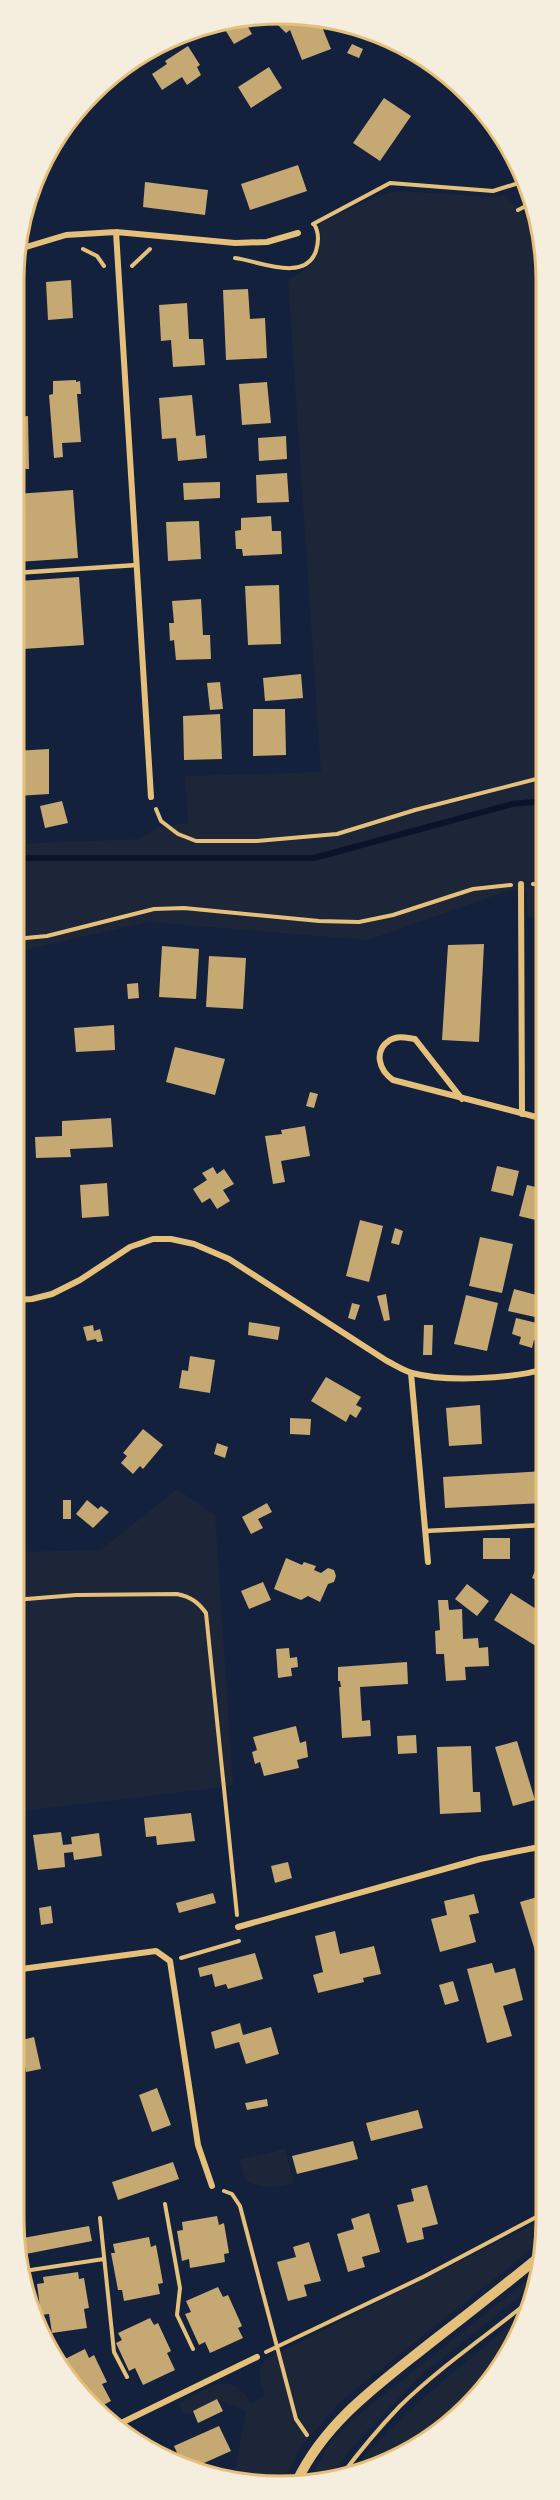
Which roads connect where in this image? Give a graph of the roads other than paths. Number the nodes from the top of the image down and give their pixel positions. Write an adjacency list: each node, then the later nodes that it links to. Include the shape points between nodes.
1 (116, 232): 2 (street, via 234,243 267,242); 3 (street, via 66,235); 4 (street)
2 (298, 232)
3 (26, 247)
4 (137, 565): 5 (lane); 6 (street)
5 (24, 572)
6 (151, 797)
7 (521, 884): 9 (street)
8 (462, 1099): 8 (street, via 415,1039 400,1037 383,1048 379,1059 384,1074 393,1080); 9 (street)
9 (522, 1114): 10 (street)
10 (536, 1117)
11 (24, 1299): 13 (street, via 52,1294 130,1247 153,1239 171,1239 194,1244 229,1260)
12 (536, 1371): 13 (street, via 448,1378)
13 (411, 1373): 15 (street)
14 (536, 1525): 15 (lane)
15 (425, 1531): 16 (street)
16 (428, 1562)
17 (536, 1848): 18 (street, via 480,1859)
18 (238, 1927)
19 (24, 1969): 20 (street, via 156,1951 170,1961 198,2145)
20 (213, 2186)
21 (532, 2262): 24 (street, via 340,2418)
22 (256, 2357): 23 (street)
23 (123, 2422)
24 (301, 2475)

